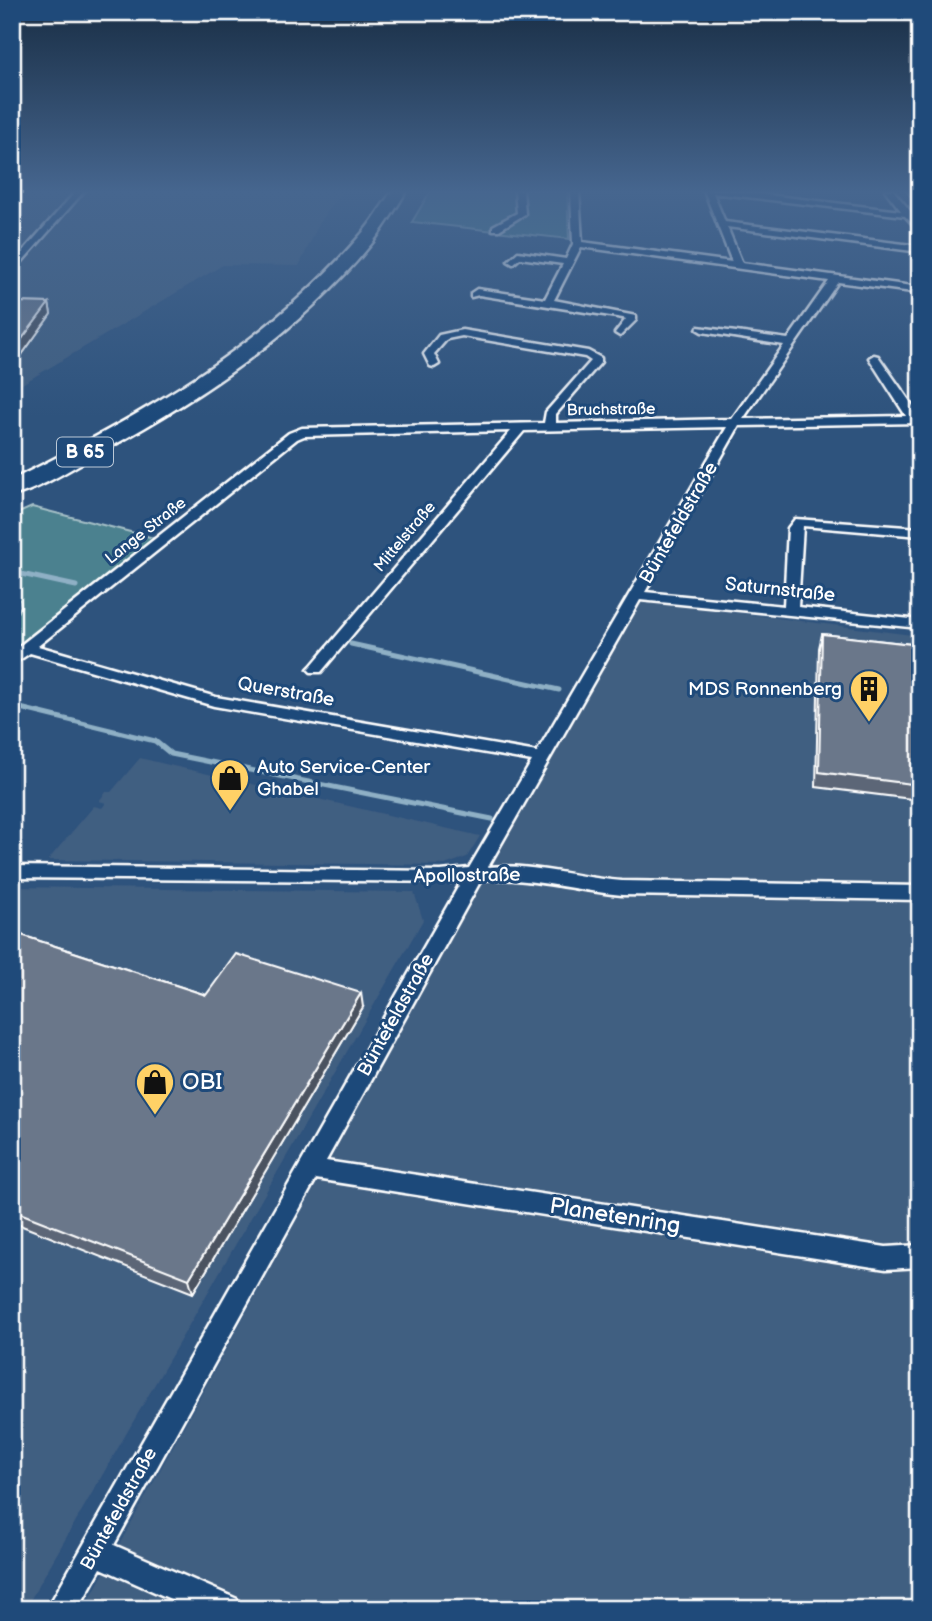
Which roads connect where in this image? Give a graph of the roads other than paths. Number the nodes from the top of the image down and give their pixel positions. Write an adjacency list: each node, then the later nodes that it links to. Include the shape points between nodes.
1 (324, 266): 19 (highway, B 65, via 247,334 136,409)
2 (343, 266): 20 (highway, B 65, via 261,339 156,411)
3 (565, 266): 8 (street)
4 (742, 266): 5 (street)
5 (835, 279): 6 (street); 11 (street, Büntefeldstraße)
6 (920, 290)
7 (474, 295): 8 (street)
8 (548, 302): 10 (street, via 632,318)
9 (702, 329): 11 (street)
10 (620, 333)
11 (790, 343): 15 (street, Büntefeldstraße)
12 (874, 358): 14 (street)
13 (434, 364): 16 (street, via 429,354 443,337 462,333 595,358 550,414)
14 (917, 419): 15 (street, Bruchstraße)
15 (735, 423): 16 (street, Bruchstraße); 22 (street, Büntefeldstraße)
16 (550, 426): 17 (street, Bruchstraße)
17 (521, 427): 18 (street, Bruchstraße); 27 (street, Mittelstraße)
18 (302, 432): 25 (street, Lange Straße)
19 (12, 474)
20 (12, 489)
21 (920, 532): 23 (street, via 800,522 795,528)
22 (637, 595): 23 (street, Saturnstraße); 28 (street, Büntefeldstraße)
23 (791, 611): 24 (street, Saturnstraße)
24 (920, 624)
25 (27, 648): 26 (street, Lange Straße); 28 (street, Querstraße, via 215,701)
26 (12, 660)
27 (316, 669)
28 (542, 758): 30 (street, Büntefeldstraße)
29 (12, 872): 30 (street, Apollostraße)
30 (475, 874): 31 (street, Apollostraße, via 511,871 622,888); 32 (street, Büntefeldstraße)
31 (920, 893)
32 (310, 1168): 33 (street, Planetenring, via 886,1258); 34 (street, Büntefeldstraße)
33 (920, 1256)
34 (95, 1551): 35 (street, Büntefeldstraße); 36 (street)
35 (62, 1609)
36 (227, 1609)

